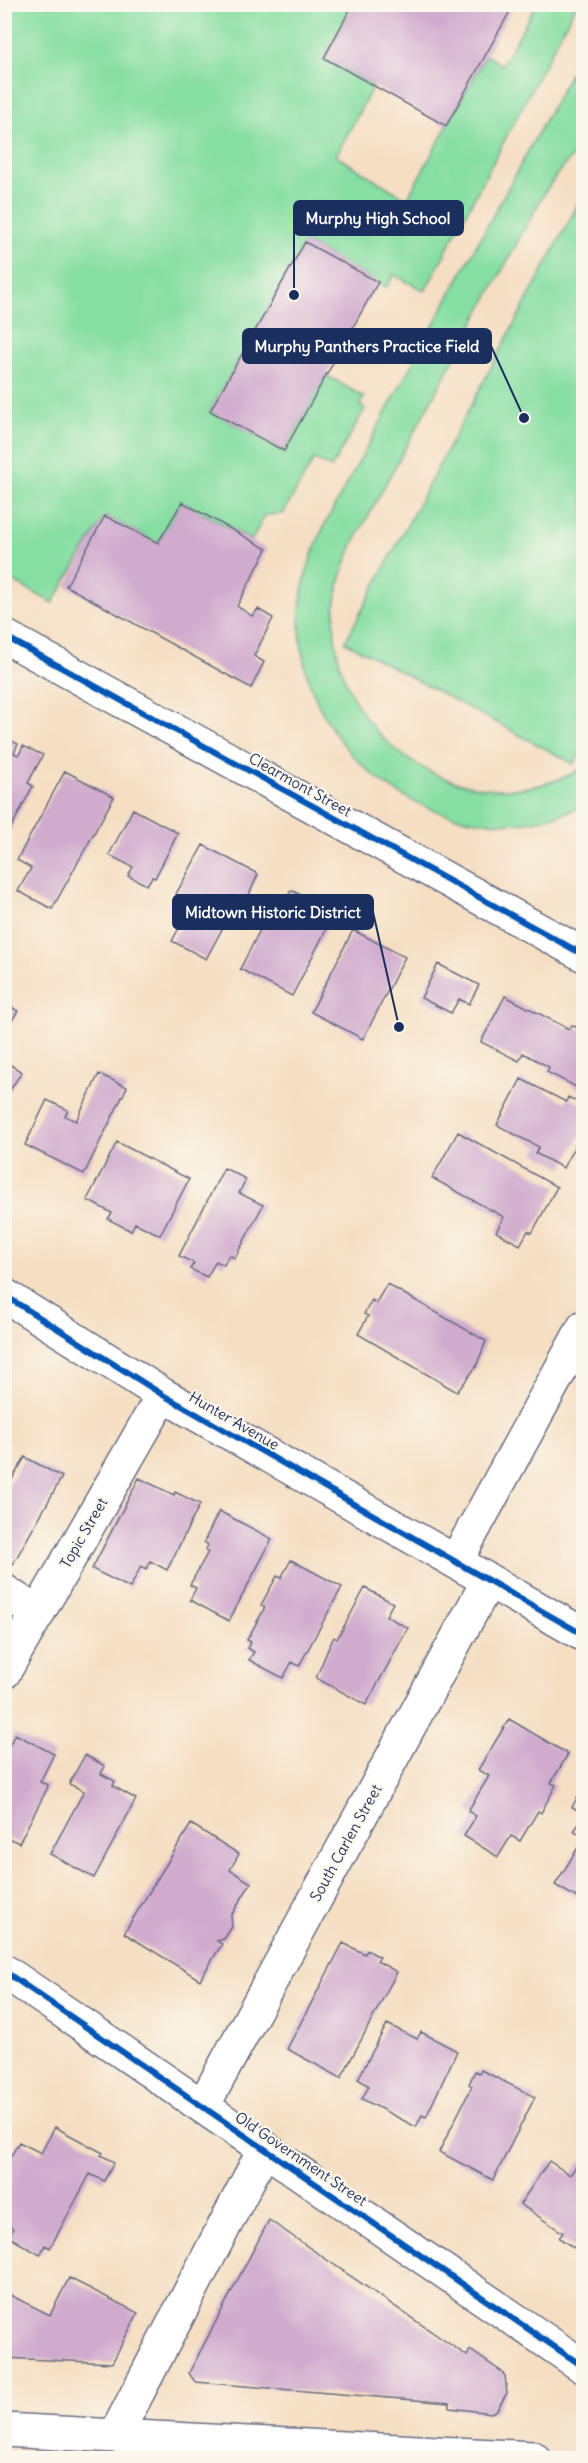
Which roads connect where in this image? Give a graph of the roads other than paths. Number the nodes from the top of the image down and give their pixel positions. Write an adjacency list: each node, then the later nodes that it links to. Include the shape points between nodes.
1 (4, 636): 2 (street, Clearmont Street)
2 (584, 955)
3 (4, 1294): 5 (street, Hunter Avenue)
4 (584, 1327): 6 (street)
5 (163, 1395): 6 (street, Hunter Avenue); 9 (street, Topic Street)
6 (456, 1561): 7 (street, Hunter Avenue)
7 (489, 1581): 10 (street); 13 (street, South Carlen Street)
8 (4, 1591): 9 (street)
9 (38, 1614): 11 (street, Topic Street)
10 (584, 1635)
11 (4, 1672)
12 (4, 1971): 13 (street, Old Government Street)
13 (203, 2106): 14 (street, Old Government Street)
14 (265, 2148): 15 (street, Old Government Street); 17 (street)
15 (584, 2367)
16 (4, 2430): 17 (street)
17 (116, 2436): 18 (street)
18 (254, 2451): 19 (street)
19 (330, 2453): 20 (street)
20 (447, 2456): 21 (street)
21 (533, 2458)

